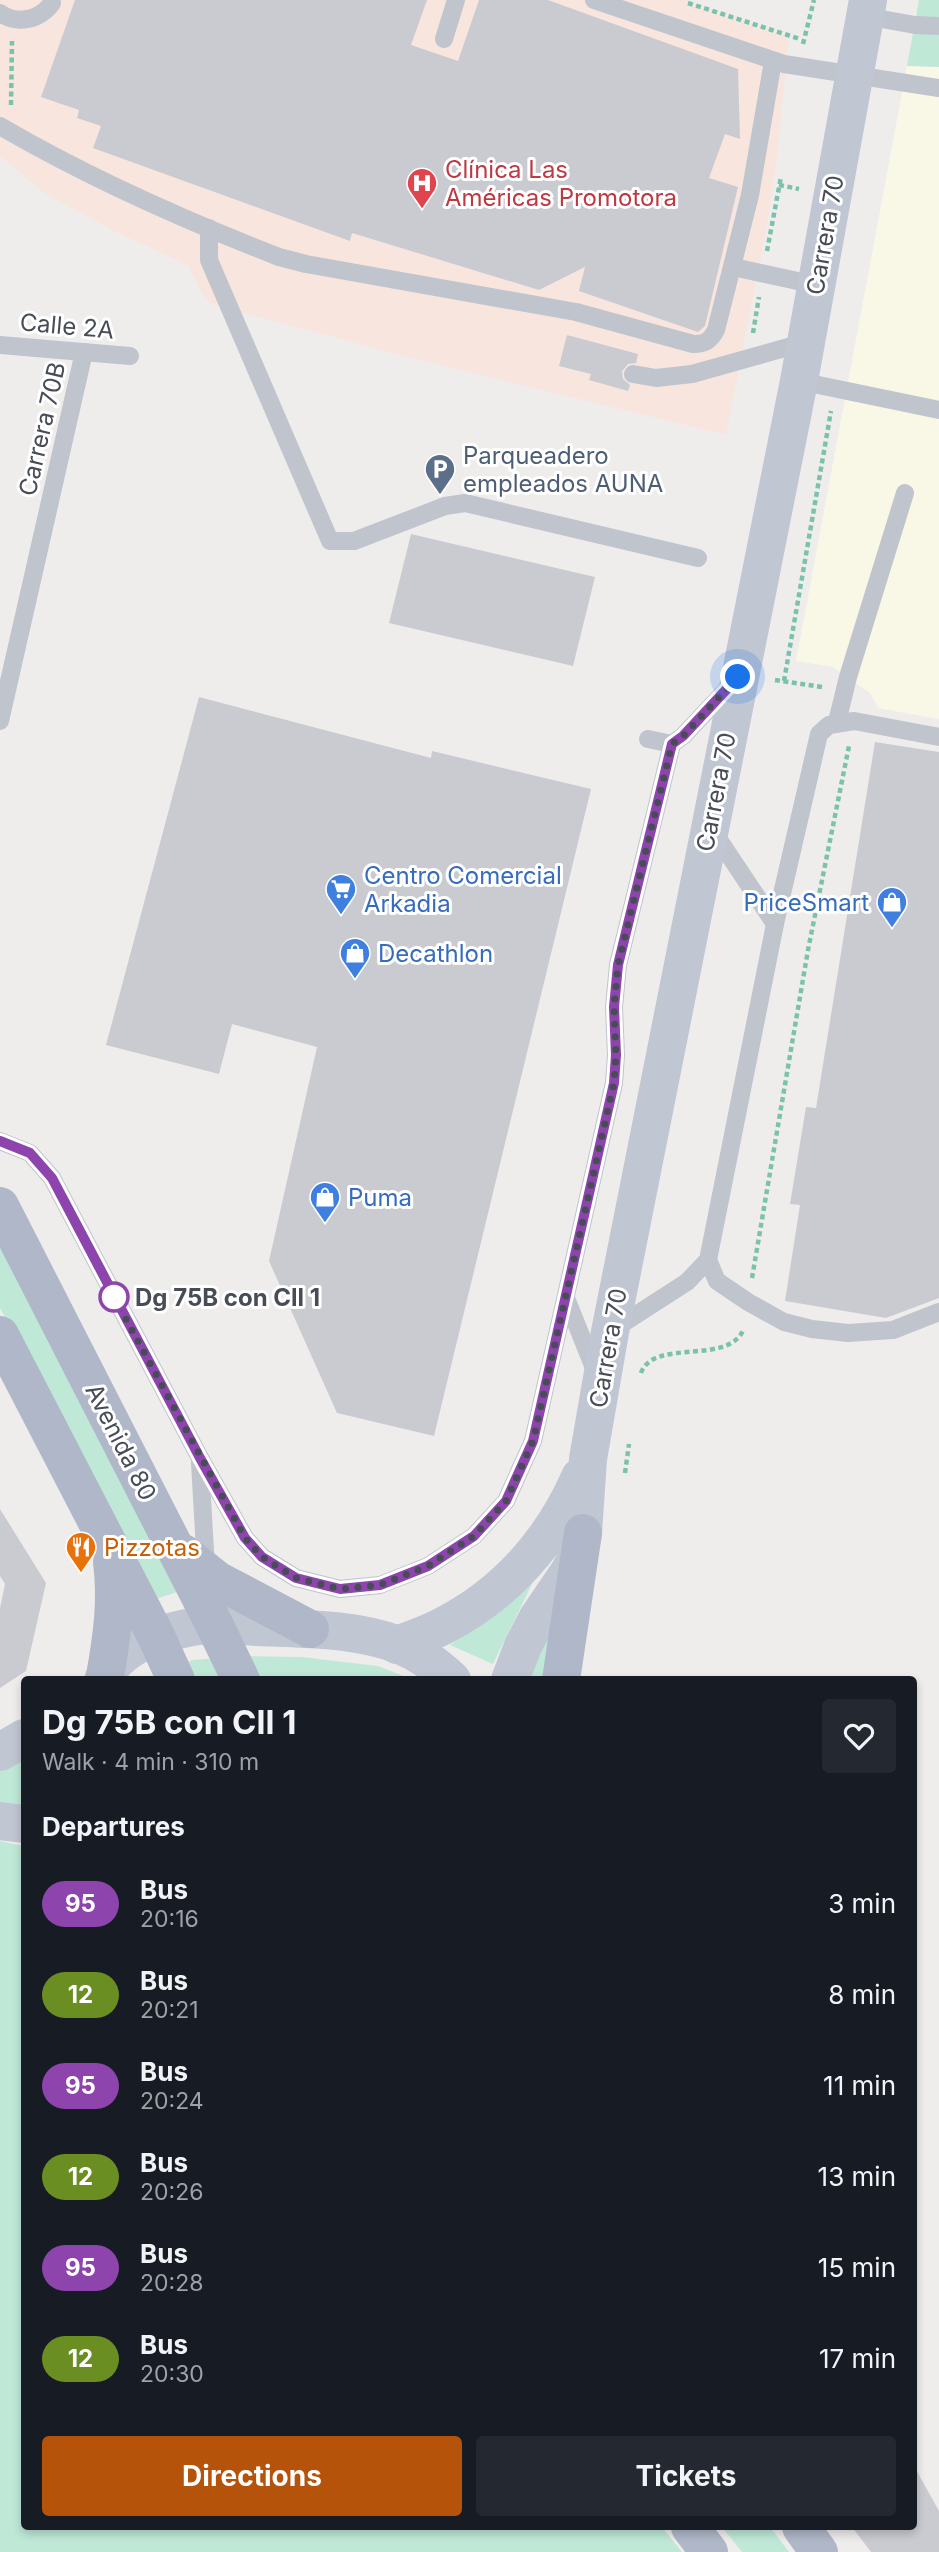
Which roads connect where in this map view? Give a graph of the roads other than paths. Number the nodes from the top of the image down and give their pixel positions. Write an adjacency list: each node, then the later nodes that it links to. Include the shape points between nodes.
1 (456, 0): 7 (lane)
2 (594, 0): 8 (lane)
3 (52, 3): 5 (lane, via 37,17)
4 (867, 8): 6 (lane, via 915,25); 9 (main road, Carrera 70)
5 (5, 25)
6 (939, 26)
7 (444, 39)
8 (773, 61): 9 (lane); 13 (lane)
9 (854, 76): 10 (lane); 14 (main road, Carrera 70)
10 (939, 88)
11 (5, 129): 12 (lane, via 69,165)
12 (209, 228): 13 (lane, via 306,264 576,312 693,344 711,339); 23 (lane, via 209,260 330,541 354,541 445,506 465,503)
13 (733, 267): 14 (lane)
14 (816, 285): 15 (main road, Carrera 70)
15 (806, 342): 19 (lane, via 682,376); 20 (main road, Carrera 70)
16 (0, 345): 17 (lane, Calle 2A)
17 (84, 352): 18 (lane, Calle 2A); 25 (lane, Carrera 70B)
18 (131, 356)
19 (633, 374)
20 (799, 381): 21 (lane); 24 (main road, Carrera 70)
21 (939, 410)
22 (905, 493): 26 (lane, via 844,691)
23 (698, 558)
24 (751, 677): 29 (lane); 30 (main road, Carrera 70)
25 (0, 721)
26 (845, 722): 27 (lane); 31 (lane, via 829,724 819,734)
27 (939, 737)
28 (648, 739): 29 (lane)
29 (672, 744): 35 (lane, via 618,965 614,1083)
30 (709, 826): 31 (lane); 37 (main road, Carrera 70)
31 (775, 925): 34 (lane)
32 (0, 1141): 40 (lane, via 30,1153 52,1178)
33 (0, 1206): 44 (main road, Avenida 80)
34 (708, 1260): 36 (lane, via 717,1281 748,1302 784,1322 812,1329 848,1333 893,1329); 37 (lane, via 687,1283)
35 (566, 1298): 39 (lane); 40 (lane, via 533,1441 506,1501 474,1536 428,1566 380,1585 340,1589 296,1578 262,1557 245,1538)
36 (939, 1312)
37 (611, 1331): 39 (main road, Carrera 70)
38 (0, 1335): 43 (main road)
39 (600, 1385): 41 (main road, Carrera 70)
40 (200, 1458): 45 (lane)
41 (588, 1460): 42 (main road, Carrera 70); 49 (main road, Carrera 70, via 563,1515 529,1560 473,1608 442,1627)
42 (583, 1533): 55 (main road, Carrera 70, via 569,1572 537,1619); 56 (main road)
43 (110, 1546): 48 (main road); 50 (main road, via 116,1588)
44 (176, 1547): 45 (main road); 46 (main road, Avenida 80)
45 (206, 1572): 47 (main road, via 246,1598)
46 (215, 1626): 47 (main road); 48 (main road); 53 (main road, Avenida 80)
47 (310, 1629): 49 (main road)
48 (156, 1636): 51 (main road, via 123,1655); 52 (main road)
49 (397, 1645): 54 (main road, via 435,1664)
50 (104, 1676)
51 (106, 1676)
52 (174, 1676)
53 (239, 1676)
54 (448, 1676)
55 (512, 1676)
56 (562, 1676)
57 (21, 1740): 58 (main road)
58 (0, 1752)
59 (0, 1821): 60 (main road)
60 (21, 1824)
61 (692, 2530): 63 (main road)
62 (803, 2530): 64 (main road)
63 (709, 2552)
64 (819, 2552)

